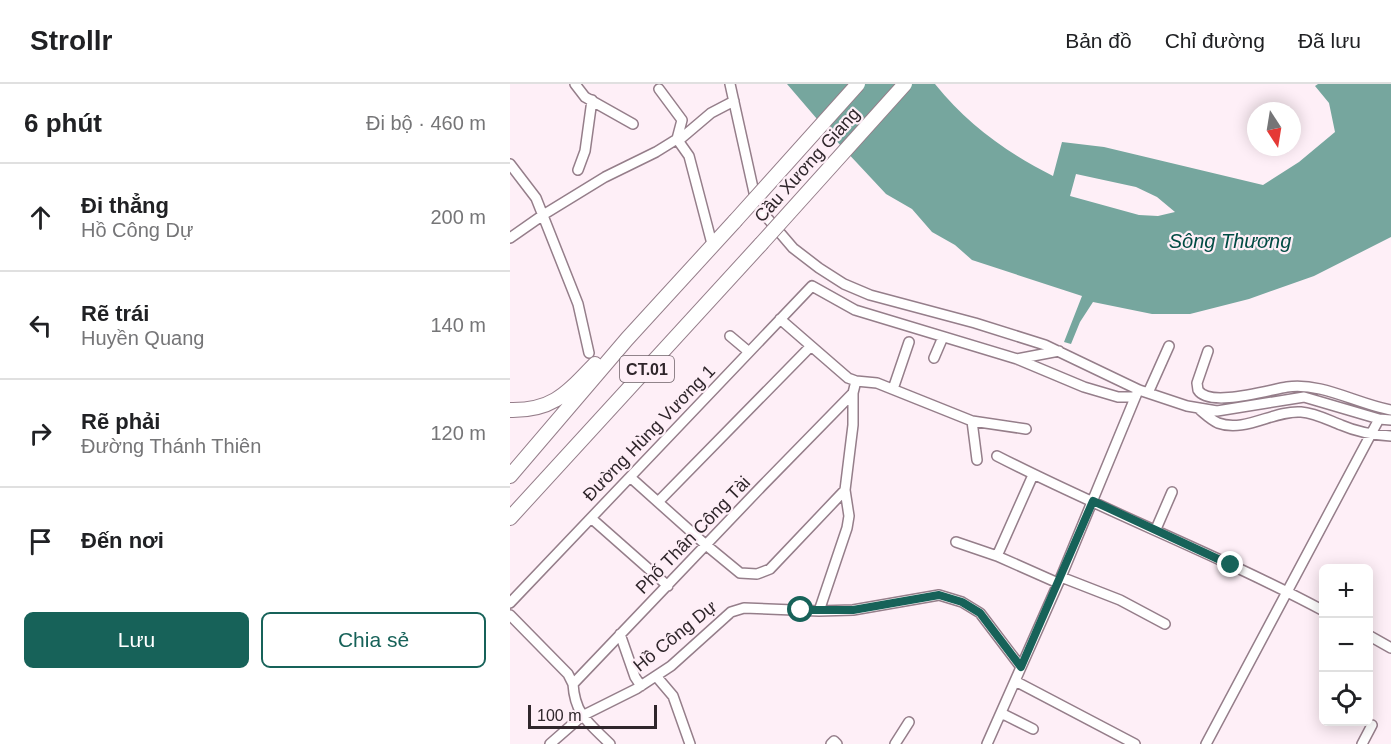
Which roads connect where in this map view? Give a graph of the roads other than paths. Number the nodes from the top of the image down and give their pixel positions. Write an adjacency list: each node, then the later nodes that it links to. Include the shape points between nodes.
1 (575, 84): 6 (street)
2 (730, 84): 7 (street)
3 (858, 84): 18 (highway, Cầu Xương Giang / CT.01, bridge)
4 (905, 84): 48 (highway, Cầu Xương Giang / CT.01, bridge)
5 (659, 89): 9 (street, via 682,120)
6 (592, 100): 8 (street); 11 (street, via 586,146)
7 (734, 101): 9 (street, via 711,113); 22 (street, via 757,206 793,248 844,285)
8 (633, 124)
9 (677, 140): 12 (street); 14 (street, via 689,156)
10 (510, 164): 12 (street, via 536,198)
11 (578, 170)
12 (543, 215): 13 (street); 25 (street, via 578,304)
13 (510, 238)
14 (711, 240)
15 (780, 320): 17 (street, Đường Hùng Vương 1, via 812,286 855,310); 20 (street); 24 (street, Đường Hùng Vương 1)
16 (730, 336): 24 (street)
17 (943, 336): 26 (street); 27 (street)
18 (627, 339): 33 (highway, via 552,402 531,410); 44 (highway, CT.01)
19 (909, 342): 29 (street)
20 (811, 346): 28 (street); 50 (street)
21 (1169, 346): 31 (street)
22 (1059, 351): 27 (street); 31 (street)
23 (1208, 351): 34 (street, via 1197,383 1204,396 1226,398 1307,386)
24 (749, 352): 45 (street, Đường Hùng Vương 1)
25 (589, 353)
26 (934, 358)
27 (1017, 359): 31 (street, via 1118,397)
28 (856, 381): 29 (street, via 877,382); 30 (street)
29 (893, 389): 37 (street)
30 (853, 393): 46 (street); 56 (street, Phố Thân Công Tài)
31 (1141, 393): 32 (street); 49 (street)
32 (1199, 409): 35 (street, via 1217,411 1304,397); 39 (street, via 1216,422 1232,425 1302,412)
33 (510, 410)
34 (1391, 410)
35 (1379, 418): 36 (street); 39 (street)
36 (1391, 420)
37 (972, 421): 38 (street); 42 (street)
38 (1026, 429)
39 (1370, 434): 40 (street); 60 (street)
40 (1391, 436)
41 (997, 456): 43 (street)
42 (977, 460)
43 (1033, 474): 49 (street); 57 (street)
44 (510, 477)
45 (630, 477): 50 (street); 52 (street, Đường Hùng Vương 1)
46 (845, 490): 56 (street, via 764,573 740,573); 63 (street, via 847,528)
47 (1172, 492): 54 (street)
48 (534, 493): 51 (highway, CT.01); 53 (highway)
49 (1093, 501): 54 (street); 58 (street)
50 (658, 502): 56 (street)
51 (510, 518)
52 (591, 518): 59 (street); 61 (street, Đường Hùng Vương 1)
53 (510, 529)
54 (1156, 529): 60 (street)
55 (956, 542): 57 (street)
56 (706, 545): 59 (street, Phố Thân Công Tài)
57 (997, 556): 58 (street)
58 (1059, 580): 65 (street, via 1120,600); 69 (street)
59 (668, 586): 66 (street, Phố Thân Công Tài)
60 (1288, 592): 62 (street); 87 (street)
61 (510, 603)
62 (1319, 609)
63 (819, 611): 69 (street, Hồ Công Dự, via 873,607 939,595 980,613); 70 (street, Hồ Công Dự, via 744,608 731,612)
64 (510, 615): 72 (street, via 568,674)
65 (1165, 624)
66 (620, 634): 72 (street, Phố Thân Công Tài); 73 (street)
67 (1373, 638): 68 (street)
68 (1391, 648)
69 (1021, 667): 71 (street)
70 (656, 676): 73 (street, Hồ Công Dự); 81 (street, via 673,696)
71 (1015, 681): 74 (street); 86 (street)
72 (573, 684): 75 (street, via 575,705)
73 (641, 686): 75 (street, Hồ Công Dự)
74 (1001, 713): 78 (street); 85 (street)
75 (582, 716): 79 (street, Hồ Công Dự); 80 (street)
76 (909, 722): 84 (street)
77 (1371, 726): 88 (street)
78 (1033, 729)
79 (550, 744)
80 (610, 744)
81 (690, 744)
82 (831, 744): 83 (street)
83 (837, 744)
84 (895, 744)
85 (987, 744)
86 (1135, 744)
87 (1206, 744)
88 (1362, 744)

